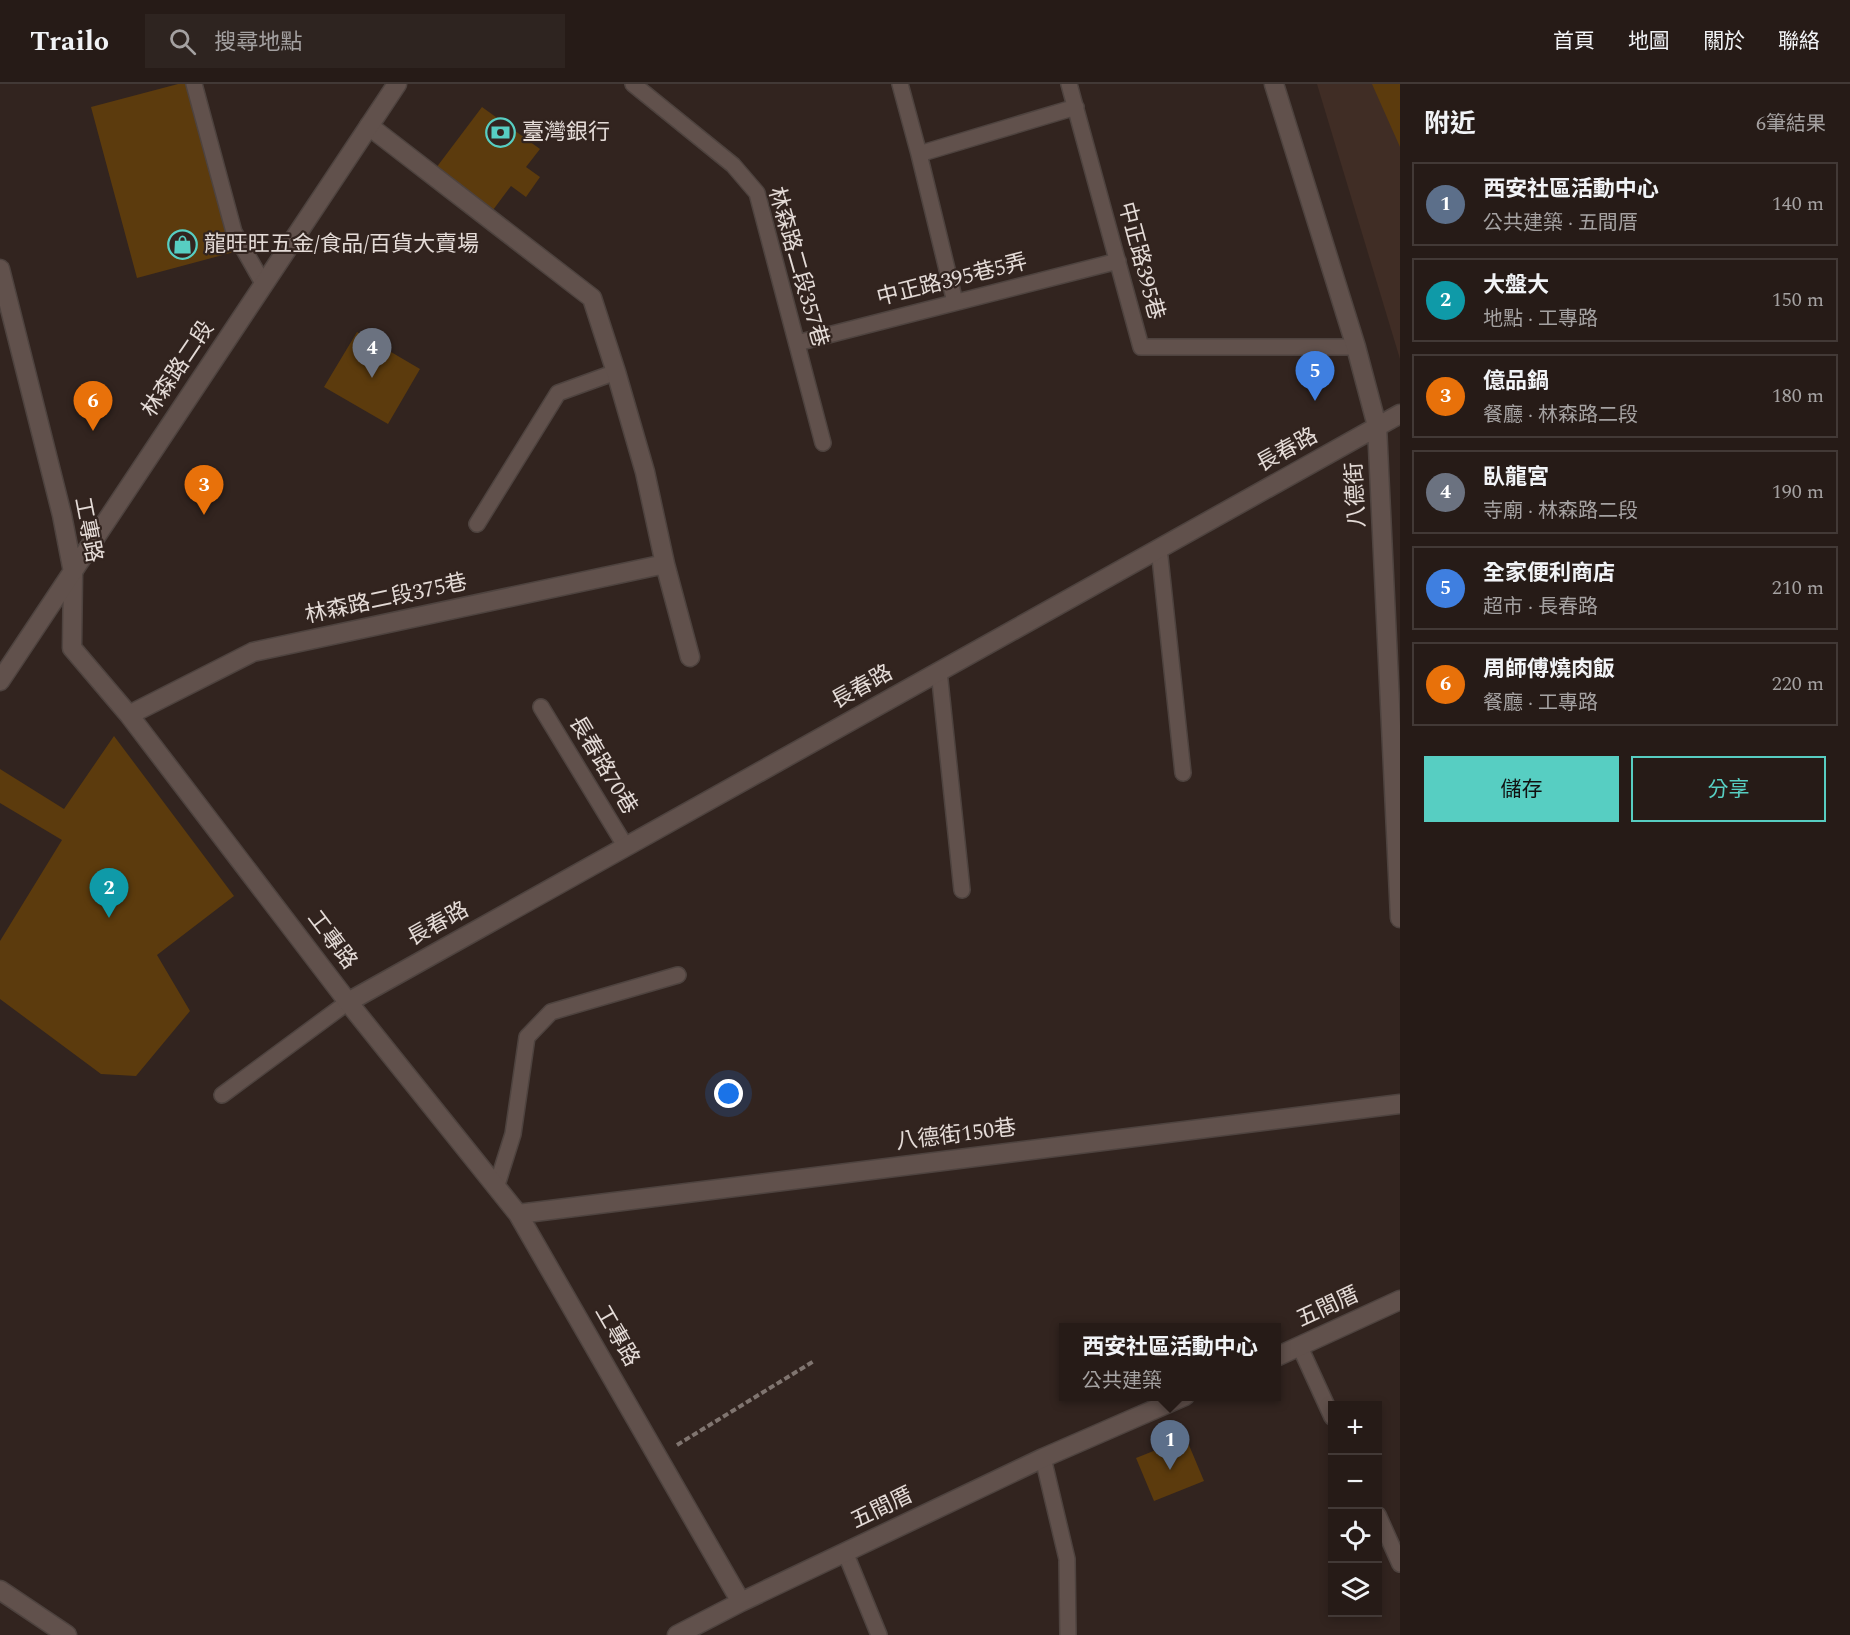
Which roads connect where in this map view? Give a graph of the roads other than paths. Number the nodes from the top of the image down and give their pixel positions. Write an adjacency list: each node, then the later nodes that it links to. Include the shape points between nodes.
1 (194, 84): 12 (lane, via 234,232)
2 (397, 84): 8 (street, 林森路二段)
3 (633, 84): 14 (lane, 林森路二段357巷, via 733,165 757,193)
4 (900, 84): 9 (lane)
5 (1069, 84): 7 (lane, 中正路395巷)
6 (1274, 84): 15 (street, 八德街)
7 (1076, 106): 9 (lane); 10 (lane, 中正路395巷)
8 (369, 126): 12 (street, 林森路二段); 16 (street, via 592,298)
9 (919, 154): 13 (lane)
10 (1118, 261): 13 (lane, 中正路395巷5弄); 15 (lane, 中正路395巷, via 1141,347)
11 (0, 269): 23 (street, 工專路)
12 (264, 285): 23 (street, 林森路二段)
13 (955, 303): 14 (lane, 中正路395巷5弄)
14 (797, 343): 19 (lane, 林森路二段357巷)
15 (1356, 347): 18 (street, 八德街)
16 (616, 372): 20 (lane, via 558,393); 22 (street, via 645,472)
17 (1400, 414): 18 (street, 長春路)
18 (1377, 426): 21 (street, 長春路); 32 (street, 八德街)
19 (823, 443)
20 (477, 524)
21 (1159, 548): 25 (street, 長春路); 29 (lane)
22 (665, 564): 24 (street); 28 (street, 林森路二段375巷, via 253,651)
23 (73, 572): 26 (street, 林森路二段); 28 (street, 工專路, via 72,648)
24 (690, 657)
25 (939, 671): 30 (street, 長春路); 31 (lane)
26 (0, 681)
27 (542, 707): 30 (lane, 長春路70巷)
28 (129, 715): 34 (street, 工專路)
29 (1182, 773)
30 (626, 847): 34 (street, 長春路)
31 (962, 890)
32 (1400, 918)
33 (678, 975): 37 (lane, via 551,1012 527,1037 513,1134)
34 (348, 1002): 35 (lane); 37 (street, 工專路)
35 (222, 1095)
36 (1400, 1104): 38 (street, 八德街150巷)
37 (496, 1188): 38 (street, 工專路)
38 (518, 1214): 49 (street, 工專路)
39 (1400, 1300): 40 (street, 五間厝)
40 (1300, 1347): 41 (street, 五間厝); 43 (lane)
41 (1281, 1355)
42 (1174, 1401): 44 (street, 五間厝)
43 (1328, 1408)
44 (1043, 1458): 46 (street, 五間厝); 53 (lane, via 1067,1559)
45 (1382, 1526): 47 (lane)
46 (845, 1552): 49 (street, 五間厝); 52 (lane)
47 (1400, 1564)
48 (0, 1590): 51 (street)
49 (741, 1602): 50 (street, 五間厝)
50 (685, 1633)
51 (67, 1635)
52 (879, 1635)
53 (1068, 1635)

